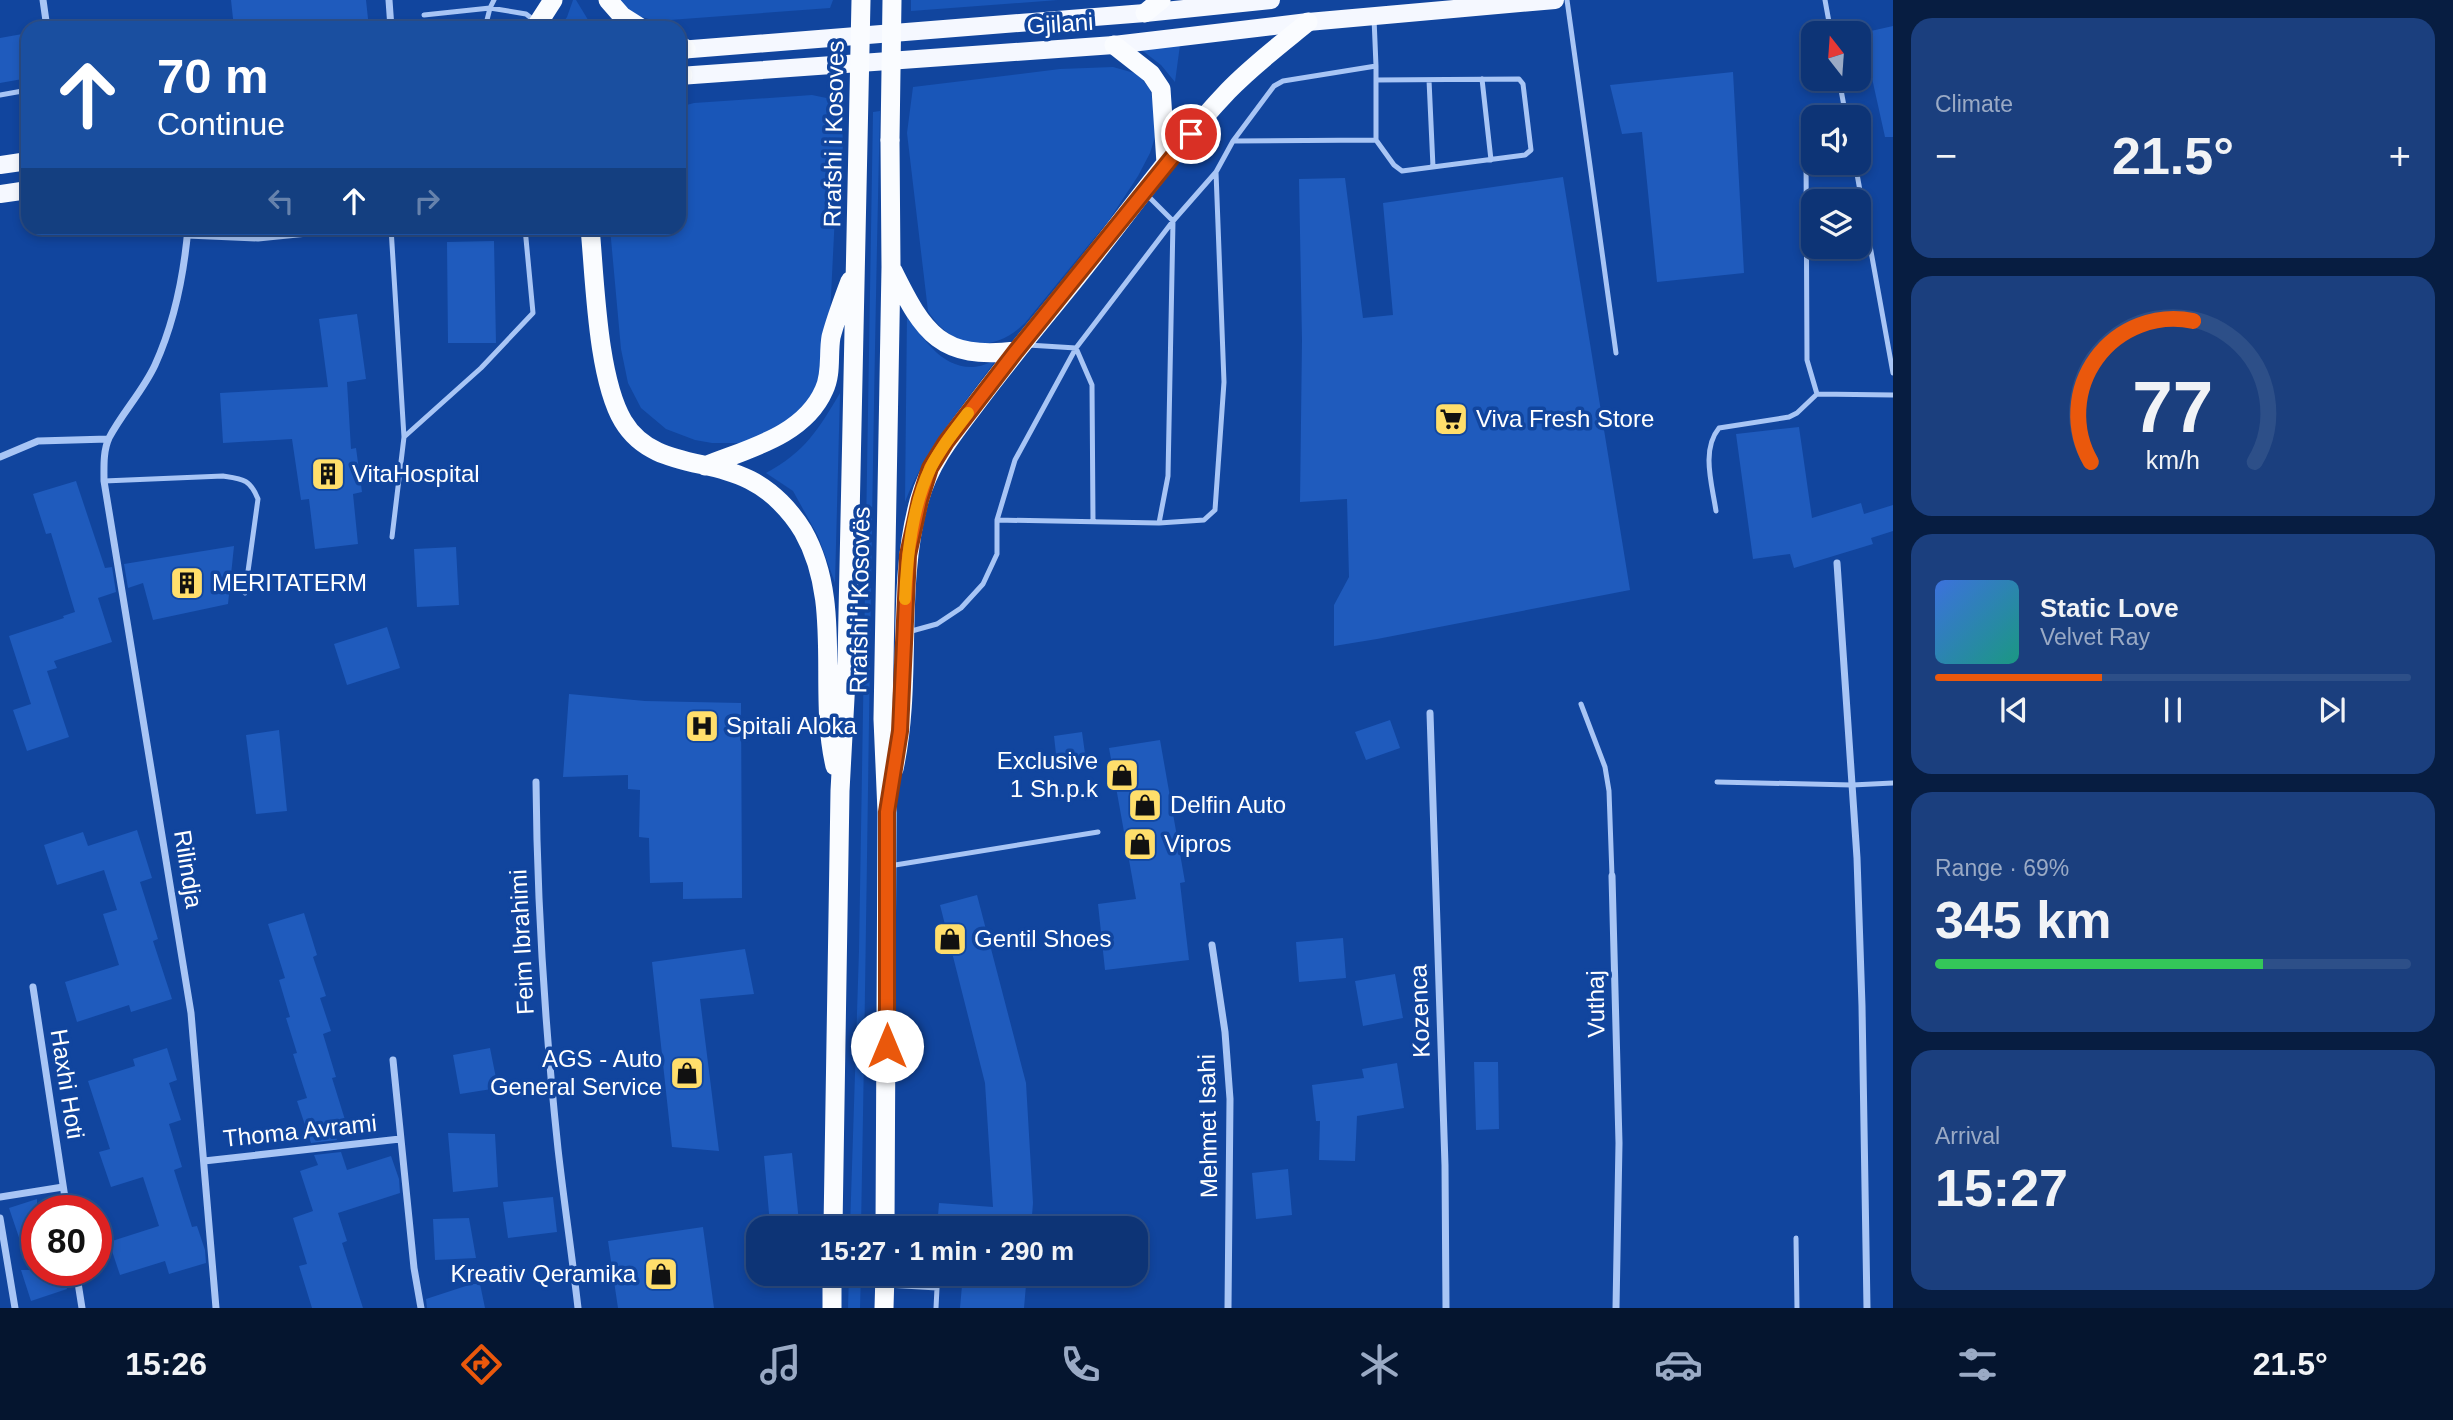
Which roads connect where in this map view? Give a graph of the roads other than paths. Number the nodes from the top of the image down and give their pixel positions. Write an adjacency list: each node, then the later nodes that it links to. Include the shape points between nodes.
1 (43, 0): 17 (street)
2 (389, 0): 18 (street)
3 (494, 0): 13 (lane)
4 (553, 0): 21 (highway)
5 (608, 0): 22 (highway)
6 (861, 0): 25 (highway, Rrafshi i Kosoves)
7 (892, 0): 56 (highway, Rrafshi i Kosovës, bridge)
8 (1161, 0): 14 (highway)
9 (1271, 0): 14 (main road, Gjilani)
10 (1555, 0): 16 (main road, Gjilani)
11 (1567, 0): 60 (lane)
12 (1825, 0): 23 (lane)
13 (490, 8): 15 (lane); 19 (lane); 20 (lane, via 526,15)
14 (1145, 13): 25 (main road, Gjilani)
15 (424, 15)
16 (1374, 18): 24 (main road, Gjilani); 29 (lane)
17 (46, 21)
18 (390, 21)
19 (487, 21)
20 (532, 21)
21 (540, 21)
22 (630, 21)
23 (1829, 21)
24 (1308, 22): 26 (main road, Gjilani); 40 (highway, via 1228,91)
25 (860, 35): 27 (main road, Gjilani); 28 (highway, Rrafshi i Kosoves)
26 (1114, 45): 28 (main road, Gjilani); 40 (highway, via 1151,74 1161,89)
27 (686, 48)
28 (859, 64): 30 (main road, Gjilani); 57 (highway, Rrafshi i Kosoves)
29 (1376, 66): 32 (lane); 37 (lane, via 1283,81 1274,86)
30 (686, 77)
31 (1482, 79): 33 (lane); 38 (lane); 38 (lane, via 1519,79 1524,84 1531,150)
32 (1376, 80): 33 (lane); 36 (lane)
33 (1429, 80): 42 (lane)
34 (21, 91): 35 (lane)
35 (0, 95)
36 (1376, 140): 37 (lane); 42 (lane, via 1402,171)
37 (1233, 141): 43 (lane)
38 (1491, 160): 42 (lane)
39 (21, 162): 41 (main road)
40 (1166, 163): 47 (highway)
41 (0, 165)
42 (1433, 167)
43 (1216, 172): 49 (lane); 72 (lane, via 1224,382 1215,510 1204,520)
44 (1806, 175): 62 (lane, via 1807,360)
45 (1857, 175): 61 (lane)
46 (21, 191): 48 (main road)
47 (1144, 192): 49 (lane); 58 (highway)
48 (0, 194)
49 (1172, 221): 59 (lane); 72 (lane, via 1168,476)
50 (188, 235): 65 (street, via 173,318 155,365)
51 (218, 235): 52 (lane, via 258,239)
52 (290, 235)
53 (391, 235): 64 (lane)
54 (526, 235): 64 (lane, via 533,313 481,368)
55 (591, 235): 67 (highway, via 607,378 624,422 670,458)
56 (891, 267): 58 (highway, via 925,326 946,344 973,353); 84 (highway, Rrafshi i Kosovës, via 883,719)
57 (856, 268): 67 (highway, via 837,316 825,389 811,409 800,422 768,441); 83 (highway, Rrafshi i Kosovës)
58 (1018, 348): 59 (lane); 76 (highway, via 930,468 908,555)
59 (1076, 348): 70 (lane, via 1015,460); 71 (lane, via 1092,385)
60 (1616, 353)
61 (1893, 373)
62 (1817, 394): 63 (lane); 69 (lane, via 1789,417 1719,428 1708,449)
63 (1893, 396)
64 (404, 437): 73 (lane)
65 (108, 439): 66 (street, via 38,441); 68 (street, Rilindja)
66 (0, 457)
67 (705, 466): 83 (highway, via 750,479 770,493 787,508 813,551 825,595 828,720)
68 (104, 481): 75 (lane, via 223,476 253,486 258,499); 92 (street, Rilindja, via 191,1013)
69 (1716, 511)
70 (997, 520): 71 (lane); 76 (lane, via 997,554 983,584 961,608 937,624)
71 (1093, 521): 72 (lane)
72 (1159, 523)
73 (392, 537)
74 (1837, 563): 82 (street)
75 (245, 593)
76 (903, 634): 84 (highway, via 900,731)
77 (1580, 704): 87 (lane, Vuthaj, via 1605,767)
78 (1430, 713): 113 (street, Kozenca)
79 (536, 782): 108 (street, Feim Ibrahimi, via 545,1010)
80 (1717, 782): 82 (lane)
81 (1893, 783): 82 (lane)
82 (1852, 785): 116 (street, via 1862,1006)
83 (840, 791): 96 (highway, Rrafshi i Kosovës)
84 (887, 812): 86 (highway, Rrafshi i Kosovës)
85 (1098, 832): 86 (lane)
86 (886, 866): 97 (highway, Rrafshi i Kosovës)
87 (1612, 876): 114 (street, Vuthaj, via 1619,1143)
88 (1212, 945): 112 (street, Mehmet Isahi, via 1230,1099)
89 (33, 987): 93 (street, Haxhi Hoti)
90 (393, 1060): 91 (street, Thoma Avrami)
91 (400, 1139): 92 (street, Thoma Avrami); 107 (street, Thoma Avrami)
92 (204, 1161): 106 (street, Rilindja)
93 (63, 1187): 94 (street, Haxhi Hoti); 95 (street)
94 (64, 1195)
95 (0, 1197)
96 (833, 1216)
97 (885, 1216)
98 (0, 1218): 104 (street)
99 (1796, 1238): 115 (lane)
100 (79, 1286): 105 (street)
101 (832, 1286): 109 (highway)
102 (885, 1286): 110 (highway)
103 (925, 1286): 111 (lane, via 937,1288)
104 (15, 1308)
105 (82, 1308)
106 (216, 1308)
107 (421, 1308)
108 (578, 1308)
109 (832, 1308)
110 (884, 1308)
111 (936, 1308)
112 (1228, 1308)
113 (1446, 1308)
114 (1616, 1308)
115 (1797, 1308)
116 (1867, 1308)

